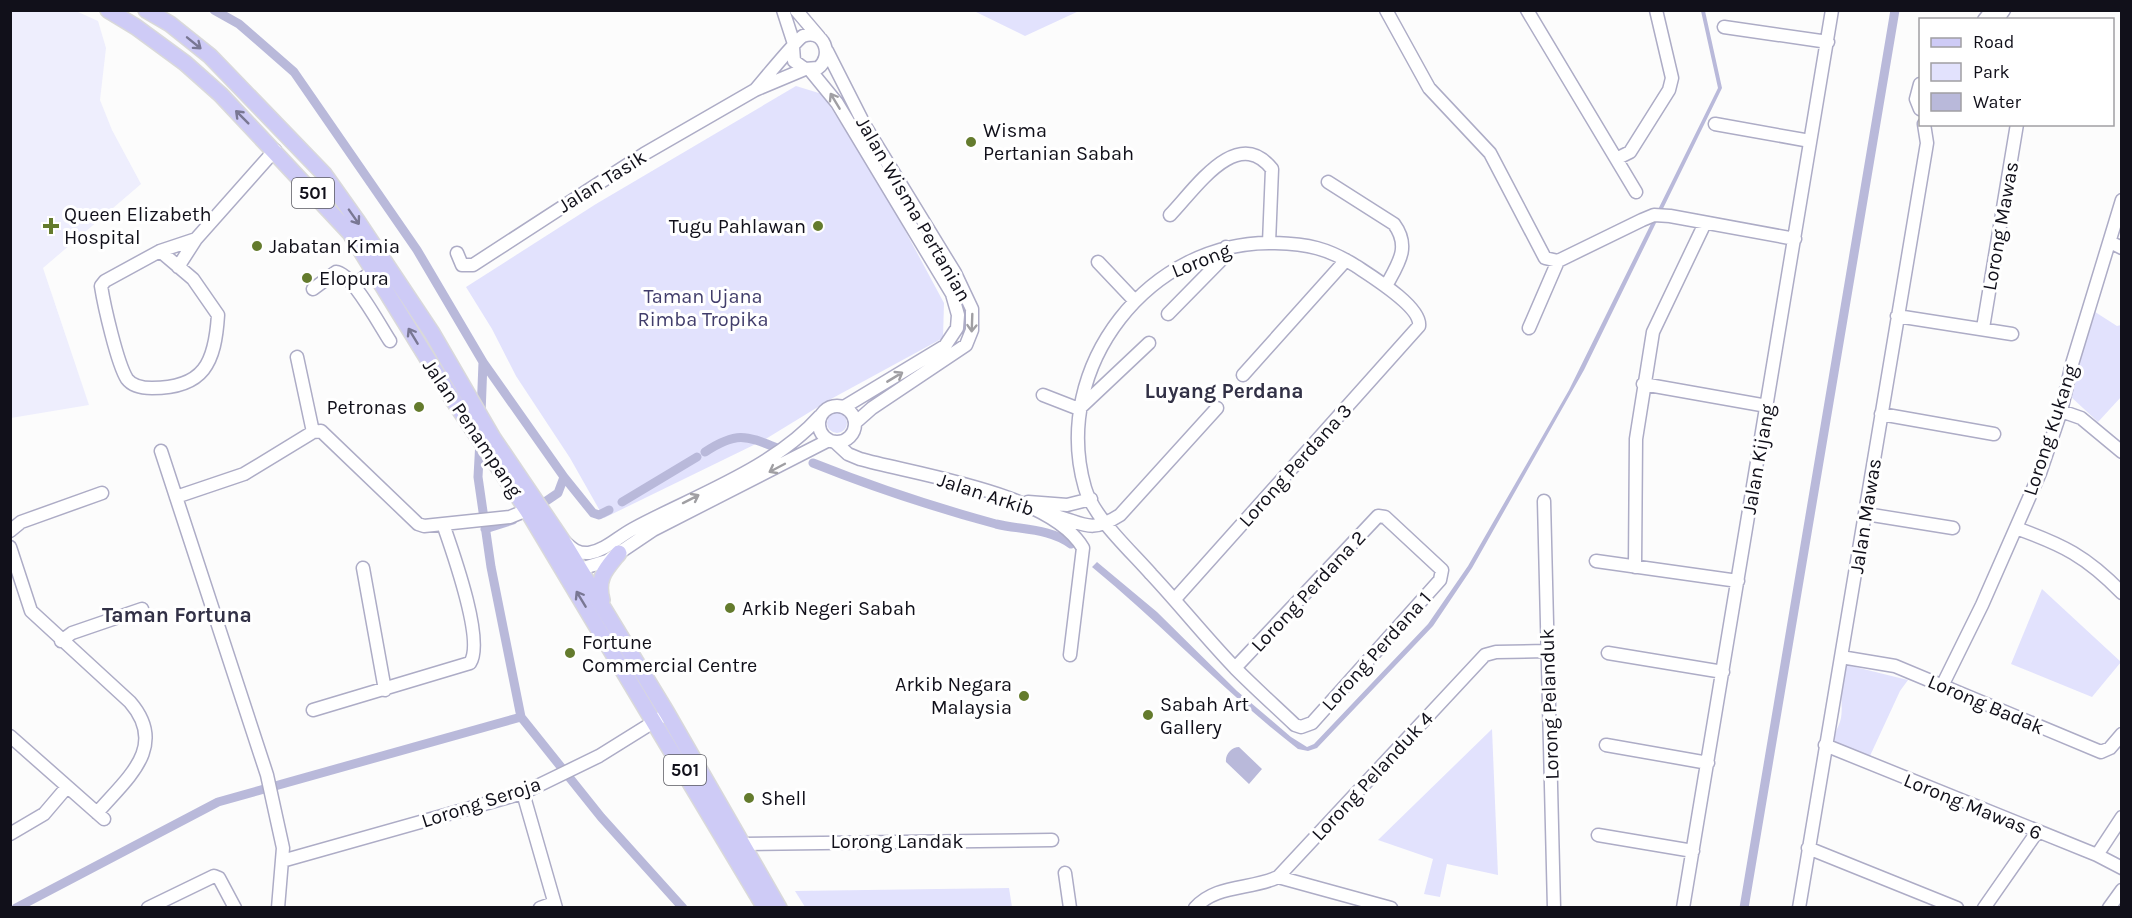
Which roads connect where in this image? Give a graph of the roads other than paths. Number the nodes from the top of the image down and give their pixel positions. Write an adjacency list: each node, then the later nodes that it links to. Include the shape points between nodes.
1 (108, 10): 25 (main road, Jalan Penampang / 501, one-way to 1, via 185,63)
2 (146, 10): 19 (main road, Jalan Penampang / 501, one-way to 19, via 210,56)
3 (783, 10): 12 (street)
4 (796, 10): 10 (street)
5 (1386, 10): 41 (street, via 1429,88 1490,153 1545,258)
6 (1527, 10): 26 (street)
7 (1656, 10): 26 (street, via 1672,78 1669,90 1630,152)
8 (1832, 10): 11 (street, Jalan Kijang)
9 (1724, 27): 11 (street)
10 (819, 38): 12 (street, via 807,35); 13 (street)
11 (1828, 42): 23 (street, Jalan Kijang)
12 (794, 46): 14 (street, via 794,61); 16 (street, Jalan Tasik)
13 (827, 51): 14 (street, via 824,63); 68 (street, Jalan Wisma Pertanian, one-way to 68, via 865,126 955,273 973,318 970,338 958,352 881,402)
14 (808, 69): 16 (street, Jalan Tasik); 62 (street, Jalan Wisma Pertanian, one-way to 14, via 945,346 954,336 958,315 952,294 837,103)
15 (1919, 88): 17 (street)
16 (755, 90): 39 (street, Jalan Tasik, via 644,154 473,265 462,265)
17 (1919, 106)
18 (1715, 124): 23 (street)
19 (278, 125): 25 (main road); 80 (main road, Jalan Penampang / 501, one-way to 80, via 324,174 432,333)
20 (1924, 126): 24 (street, Jalan Mawas)
21 (1933, 126): 24 (street)
22 (2017, 126): 52 (street, Lorong Mawas)
23 (1810, 141): 33 (street, Jalan Kijang)
24 (1927, 143): 50 (street, Jalan Mawas)
25 (275, 150): 32 (street); 44 (main road, Jalan Penampang / 501, via 350,233)
26 (1617, 158): 28 (street)
27 (1328, 182): 46 (street, via 1399,231 1402,255)
28 (1635, 192)
29 (2121, 200): 34 (street, Lorong Kukang)
30 (1170, 214): 35 (street, via 1225,158 1245,153 1262,156 1272,169)
31 (1705, 223): 33 (street); 41 (street, via 1654,215); 59 (street, via 1653,332)
32 (196, 239): 38 (street); 43 (street)
33 (1795, 239): 61 (street, Jalan Kijang)
34 (2110, 242): 37 (street); 65 (street, Lorong Kukang)
35 (1269, 243): 36 (street, Lorong); 40 (street, Lorong, via 1304,244 1332,251)
36 (1226, 247): 48 (street, Lorong, via 1174,269); 49 (street, via 1224,257)
37 (2121, 248)
38 (160, 251): 43 (street); 43 (street, via 101,286 124,371 128,380 140,388 188,384 203,371 215,346 218,315 193,279)
39 (457, 253)
40 (1347, 260): 46 (street, Lorong); 58 (street)
41 (1558, 261): 51 (street)
42 (1098, 262): 48 (street)
43 (178, 267)
44 (374, 270): 45 (street); 80 (main road, Jalan Penampang / 501, one-way to 44, via 467,421)
45 (354, 285): 47 (street, via 338,272); 55 (street)
46 (1386, 286): 53 (street, Lorong, via 1417,314 1420,320)
47 (313, 289)
48 (1134, 300): 64 (street, Lorong, via 1098,353)
49 (1168, 314)
50 (1897, 316): 52 (street); 66 (street, Jalan Mawas)
51 (1529, 328)
52 (1983, 328): 54 (street)
53 (1416, 330): 101 (street, Lorong Perdana 3)
54 (2012, 334)
55 (390, 341)
56 (1149, 343): 64 (street)
57 (297, 357): 69 (street)
58 (1243, 375)
59 (1643, 384): 61 (street); 95 (street, via 1636,439)
60 (1043, 395): 64 (street)
61 (1767, 406): 99 (street, Jalan Kijang)
62 (844, 407): 67 (street, via 833,406); 68 (street, via 852,414)
63 (1217, 408): 84 (street, via 1120,515)
64 (1079, 409): 76 (street, Lorong, via 1079,443)
65 (2061, 411): 73 (street, via 2081,418); 86 (street, Lorong Kukang)
66 (1881, 414): 70 (street); 82 (street, Jalan Mawas)
67 (820, 416): 71 (street, via 818,428); 90 (street, one-way to 67, via 770,458 793,443)
68 (854, 428): 71 (street, via 845,440); 74 (street, Jalan Arkib, via 852,440 857,450)
69 (313, 432): 77 (street, via 244,474); 83 (street, via 327,435 418,524)
70 (1994, 434)
71 (832, 441): 74 (street, Jalan Arkib, via 848,454); 91 (street, one-way to 91, via 653,530)
72 (161, 451): 77 (street)
73 (2121, 452)
74 (876, 461): 79 (street, Jalan Arkib)
75 (102, 494): 87 (street, via 21,522)
76 (1088, 494): 79 (street, via 1067,505); 84 (street)
77 (176, 497): 132 (street, via 267,775 283,848)
78 (1544, 501): 105 (street, Lorong Pelanduk)
79 (1024, 502): 81 (street, Jalan Arkib)
80 (530, 504): 83 (street, via 510,517); 88 (main road, Jalan Penampang / 501); 92 (main road, Jalan Penampang / 501)
81 (1044, 513): 84 (street, via 1092,528); 107 (street, Jalan Arkib, via 1083,548)
82 (1866, 514): 85 (street); 108 (street, Jalan Mawas)
83 (443, 524): 112 (street, via 462,576 474,658 470,663)
84 (1106, 524): 101 (street)
85 (1953, 528)
86 (2016, 528): 100 (street, via 2083,557); 111 (street, Lorong Kukang)
87 (10, 531)
88 (558, 535): 90 (street, via 575,551 587,553); 97 (main road, Jalan Penampang / 501)
89 (10, 547): 104 (street, via 31,611)
90 (603, 548): 94 (street, via 588,558 591,564)
91 (619, 553): 94 (street); 103 (main road, via 599,581)
92 (557, 560): 97 (main road); 114 (main road, Jalan Penampang / 501, one-way to 92)
93 (1596, 561): 95 (street)
94 (598, 564): 97 (street)
95 (1635, 567): 99 (street)
96 (363, 568): 112 (street)
97 (579, 569): 103 (main road, Jalan Penampang / 501)
98 (1440, 580): 109 (street, Lorong Perdana 1, via 1312,723 1301,728); 109 (street, Lorong Perdana 2, via 1442,570 1381,516)
99 (1738, 581): 110 (street, Jalan Kijang)
100 (2121, 593)
101 (1175, 599): 109 (street)
102 (142, 609): 104 (street, via 72,633)
103 (606, 612): 114 (main road, Jalan Penampang / 501)
104 (61, 641): 120 (street, via 130,702 146,736 143,758 100,816)
105 (1547, 651): 136 (street, Lorong Pelanduk 4, via 1485,655); 148 (street, Lorong Pelanduk)
106 (1608, 653): 110 (street)
107 (1070, 655)
108 (1841, 657): 111 (street, Lorong Badak, via 1895,666); 117 (street, Jalan Mawas)
109 (1235, 668)
110 (1723, 672): 119 (street, Jalan Kijang)
111 (1942, 686): 115 (street, Lorong Badak, via 2101,752)
112 (385, 690): 113 (street)
113 (313, 710)
114 (661, 717): 121 (street, Lorong Seroja, via 581,765); 123 (main road, Jalan Penampang / 501); 128 (main road, Jalan Penampang / 501)
115 (2121, 734)
116 (10, 736): 120 (street)
117 (1826, 745): 124 (street, Lorong Mawas 6); 129 (street, Jalan Mawas)
118 (1606, 746): 119 (street)
119 (1708, 763): 130 (street, Jalan Kijang)
120 (67, 787): 125 (street, via 44,814)
121 (523, 793): 132 (street, Lorong Seroja); 138 (street)
122 (2121, 817): 131 (street)
123 (715, 819): 128 (main road); 133 (main road, Jalan Penampang / 501)
124 (2037, 832): 131 (street, Lorong Mawas 6); 152 (street)
125 (10, 834)
126 (1598, 835): 130 (street)
127 (1052, 840): 128 (street, Lorong Landak)
128 (742, 844): 133 (main road); 144 (main road, Jalan Penampang / 501)
129 (1808, 848): 150 (street, Jalan Mawas); 151 (street)
130 (1693, 851): 149 (street, Jalan Kijang)
131 (2097, 855): 134 (street, Lorong Mawas 6)
132 (282, 861): 141 (street)
133 (739, 862): 143 (main road, Jalan Penampang / 501)
134 (2121, 868)
135 (1065, 873): 145 (street)
136 (1278, 877): 146 (street, via 1226,889); 147 (street)
137 (2121, 890): 153 (street)
138 (555, 905): 142 (street)
139 (148, 908): 140 (street, via 214,876 219,878)
140 (235, 908)
141 (278, 908)
142 (540, 908)
143 (765, 908)
144 (779, 908)
145 (1070, 908)
146 (1195, 908)
147 (1391, 908)
148 (1554, 908)
149 (1683, 908)
150 (1799, 908)
151 (1957, 908)
152 (1984, 908)
153 (2109, 908)

